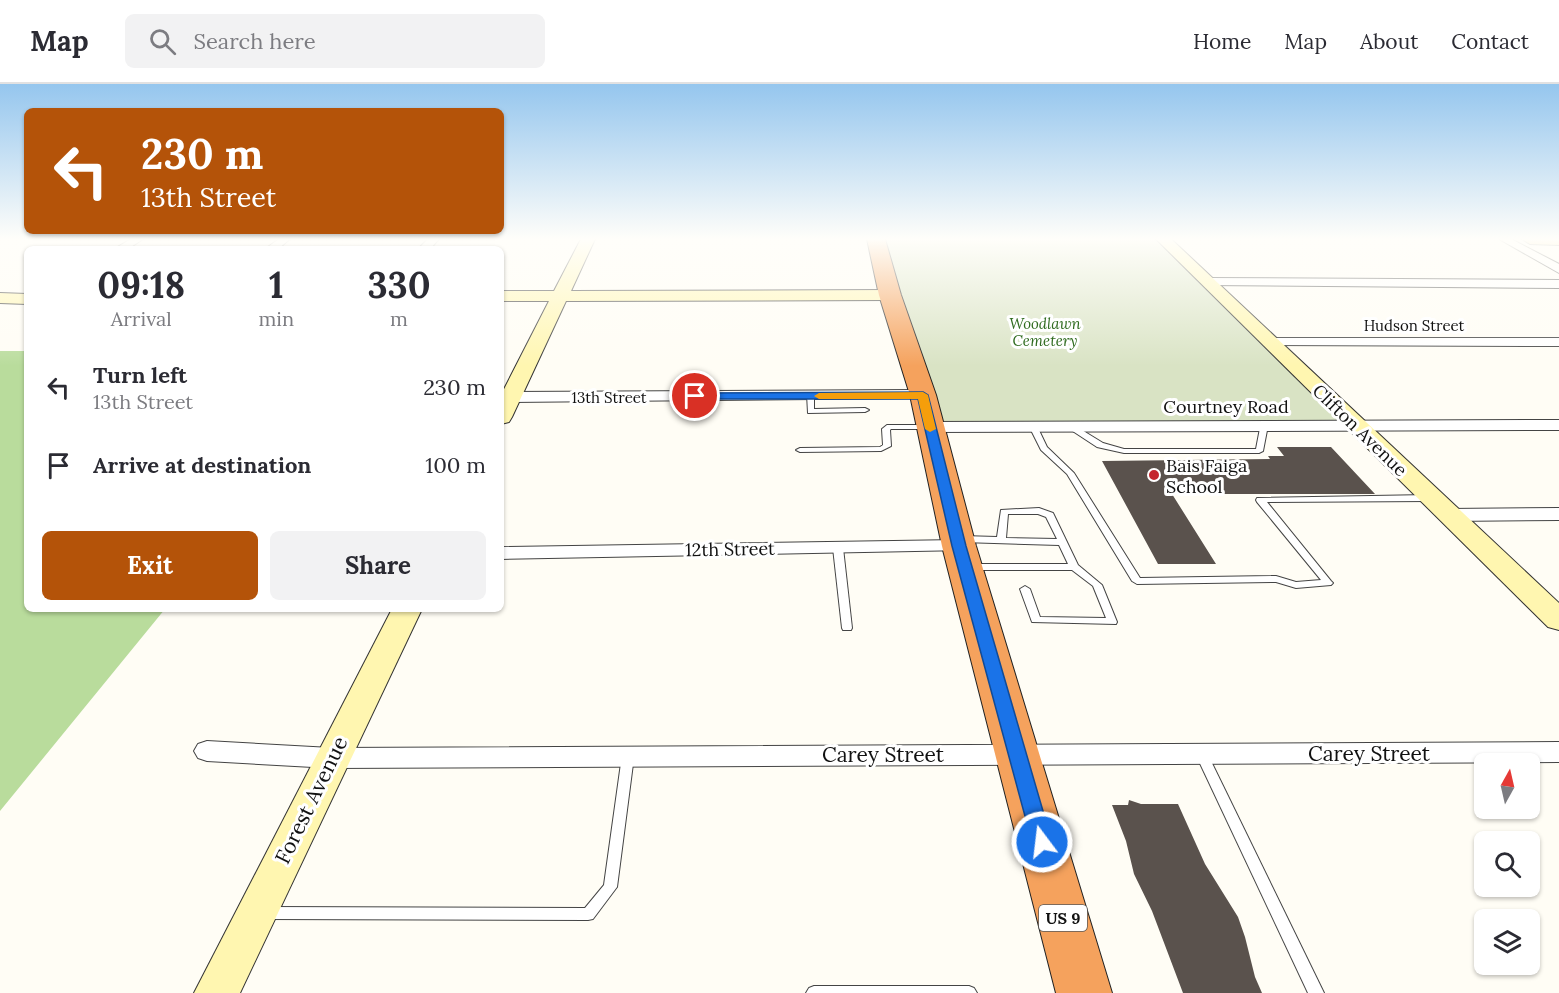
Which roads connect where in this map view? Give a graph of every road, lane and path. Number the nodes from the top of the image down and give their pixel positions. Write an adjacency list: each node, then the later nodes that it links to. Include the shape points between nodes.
1 (567, 281): 6 (street)
2 (886, 281): 7 (highway, US 9)
3 (1209, 282): 4 (street); 10 (street, Clifton Avenue)
4 (1559, 284)
5 (504, 296): 6 (street)
6 (560, 296): 7 (street); 14 (street)
7 (890, 296): 12 (highway, US 9)
8 (0, 298): 9 (street)
9 (24, 298)
10 (1269, 342): 11 (street, Hudson Street); 17 (street, Clifton Avenue)
11 (1559, 342)
12 (923, 395): 13 (street, 13th Street); 22 (highway, US 9)
13 (810, 396): 14 (street, 13th Street); 15 (lane, via 811,411)
14 (511, 397): 16 (street)
15 (865, 410)
16 (504, 411)
17 (1354, 424): 18 (street, Courtney Road); 19 (street, Courtney Road); 24 (street, Clifton Avenue)
18 (1264, 425): 21 (street, Courtney Road); 21 (lane, via 1258,451 1124,452 1100,445)
19 (1559, 425)
20 (1033, 426): 21 (street, Courtney Road); 22 (street, Courtney Road); 24 (lane, via 1044,448 1070,472 1137,581 1276,579 1296,585 1328,583 1260,500)
21 (1069, 426)
22 (930, 427): 23 (lane, via 891,427 885,433 887,446 881,449); 30 (highway, US 9)
23 (800, 450)
24 (1431, 498): 25 (street, Clifton Avenue)
25 (1448, 514): 26 (street); 35 (street, Clifton Avenue)
26 (1559, 514)
27 (1001, 538): 28 (lane, via 1011,542); 28 (lane, via 1004,512 1038,512 1050,515); 30 (lane)
28 (1063, 542): 32 (lane)
29 (838, 548): 30 (street, 12th Street); 31 (street, 12th Street); 36 (lane)
30 (960, 550): 32 (lane); 39 (highway, US 9)
31 (504, 553)
32 (1074, 567): 33 (lane, via 1097,585 1112,622 1035,620)
33 (1025, 589)
34 (405, 612): 42 (street, Forest Avenue)
35 (1559, 620)
36 (847, 628)
37 (207, 751): 42 (street, Carey Street)
38 (1559, 752): 40 (street, Carey Street)
39 (1018, 753): 40 (street, Carey Street); 41 (street, Carey Street); 47 (highway, US 9)
40 (1202, 755): 48 (lane)
41 (628, 756): 42 (street, Carey Street); 43 (lane, via 610,887 588,914)
42 (331, 758): 43 (street, Forest Avenue)
43 (256, 913): 44 (street, Forest Avenue)
44 (217, 993)
45 (814, 993): 46 (lane)
46 (969, 993)
47 (1084, 993)
48 (1316, 993)

